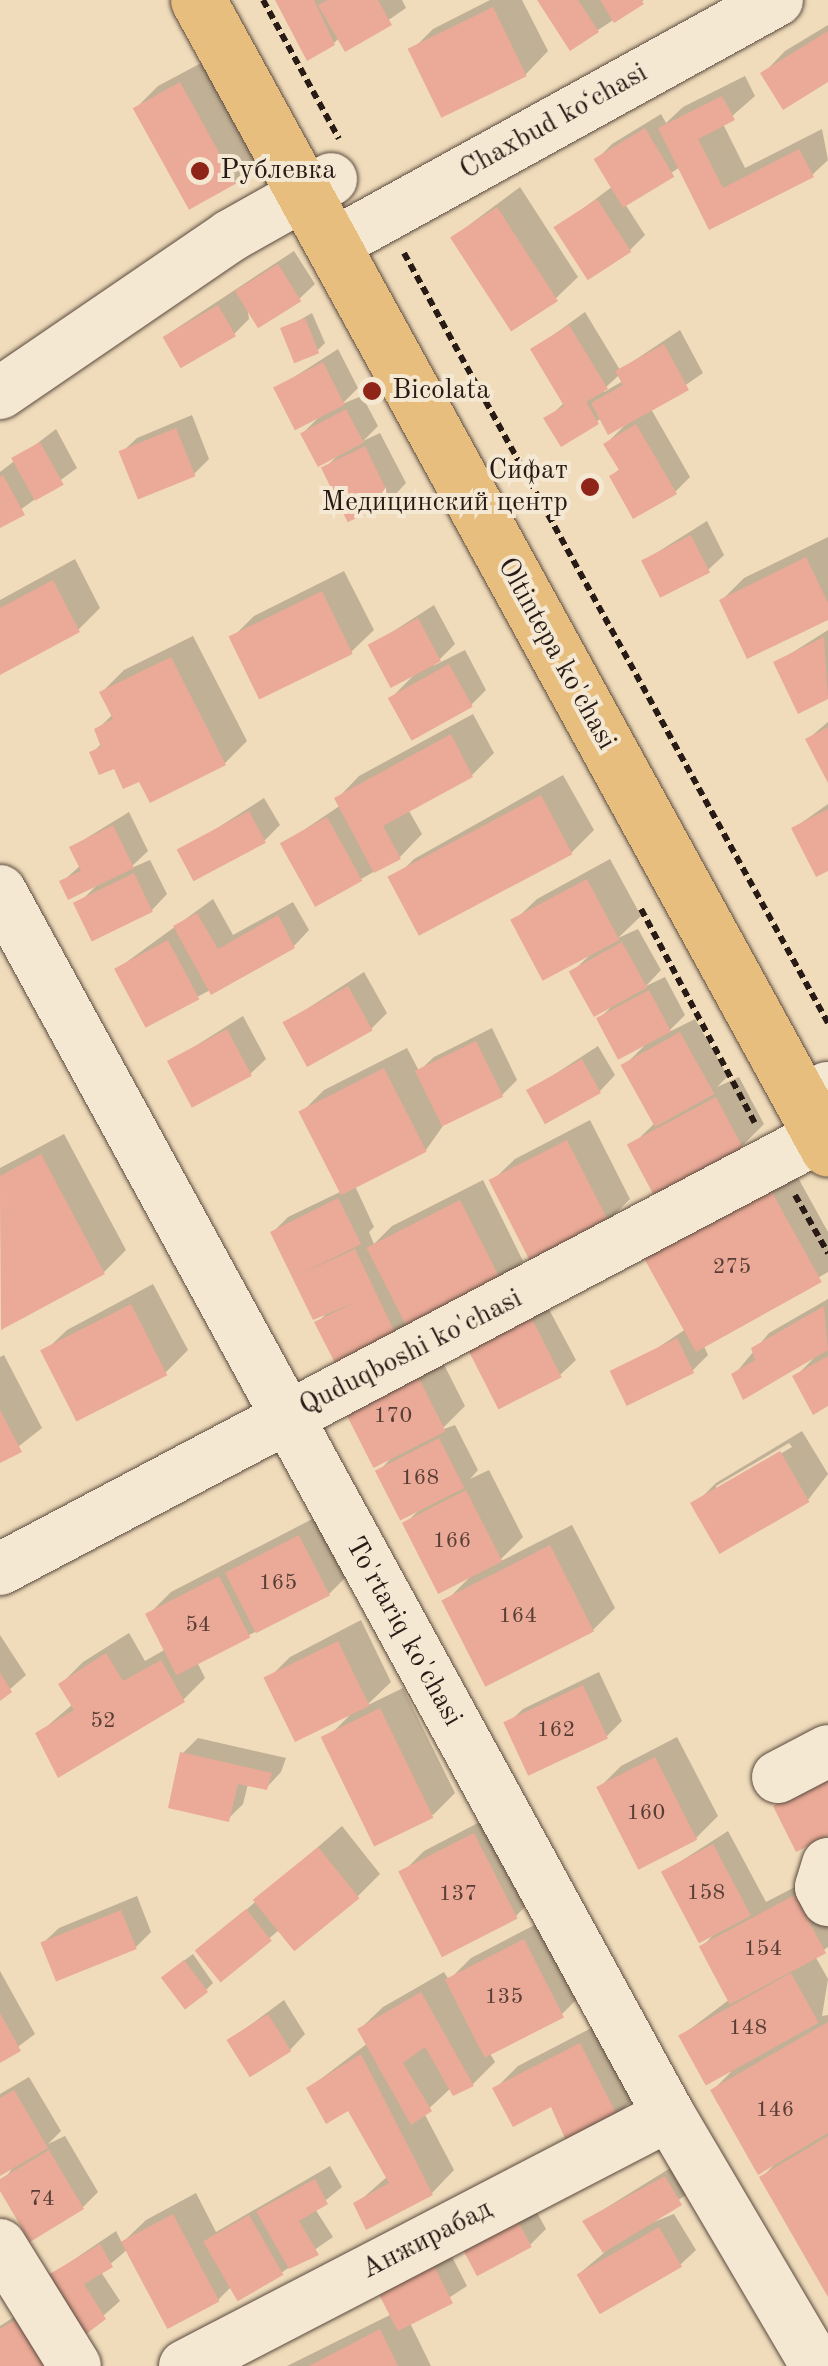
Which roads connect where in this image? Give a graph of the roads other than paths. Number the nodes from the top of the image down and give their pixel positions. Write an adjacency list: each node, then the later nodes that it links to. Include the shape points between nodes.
1 (198, 0): 4 (main road, Oltintepa ko'chasi)
2 (232, 0): 4 (main road, Oltintepa ko'chasi)
3 (777, 0): 5 (street, Chaxbud koʻchasi)
4 (326, 173): 5 (main road, Oltintepa ko'chasi); 6 (street)
5 (359, 230): 8 (main road, Oltintepa ko'chasi)
6 (0, 393)
7 (0, 891): 9 (street, To'rtariq ko'chasi)
8 (827, 1114): 9 (street, Quduqboshi ko'chasi)
9 (285, 1418): 10 (street, Quduqboshi ko'chasi); 15 (street, To'rtariq ko'chasi)
10 (0, 1569)
11 (828, 1751): 12 (street)
12 (778, 1778)
13 (828, 1864): 14 (street, via 821,1886)
14 (828, 1900)
15 (669, 2115): 18 (street, Анжирабад); 19 (street, To'rtariq ko'chasi)
16 (0, 2245): 17 (street)
17 (74, 2366)
18 (185, 2366)
19 (818, 2366)

